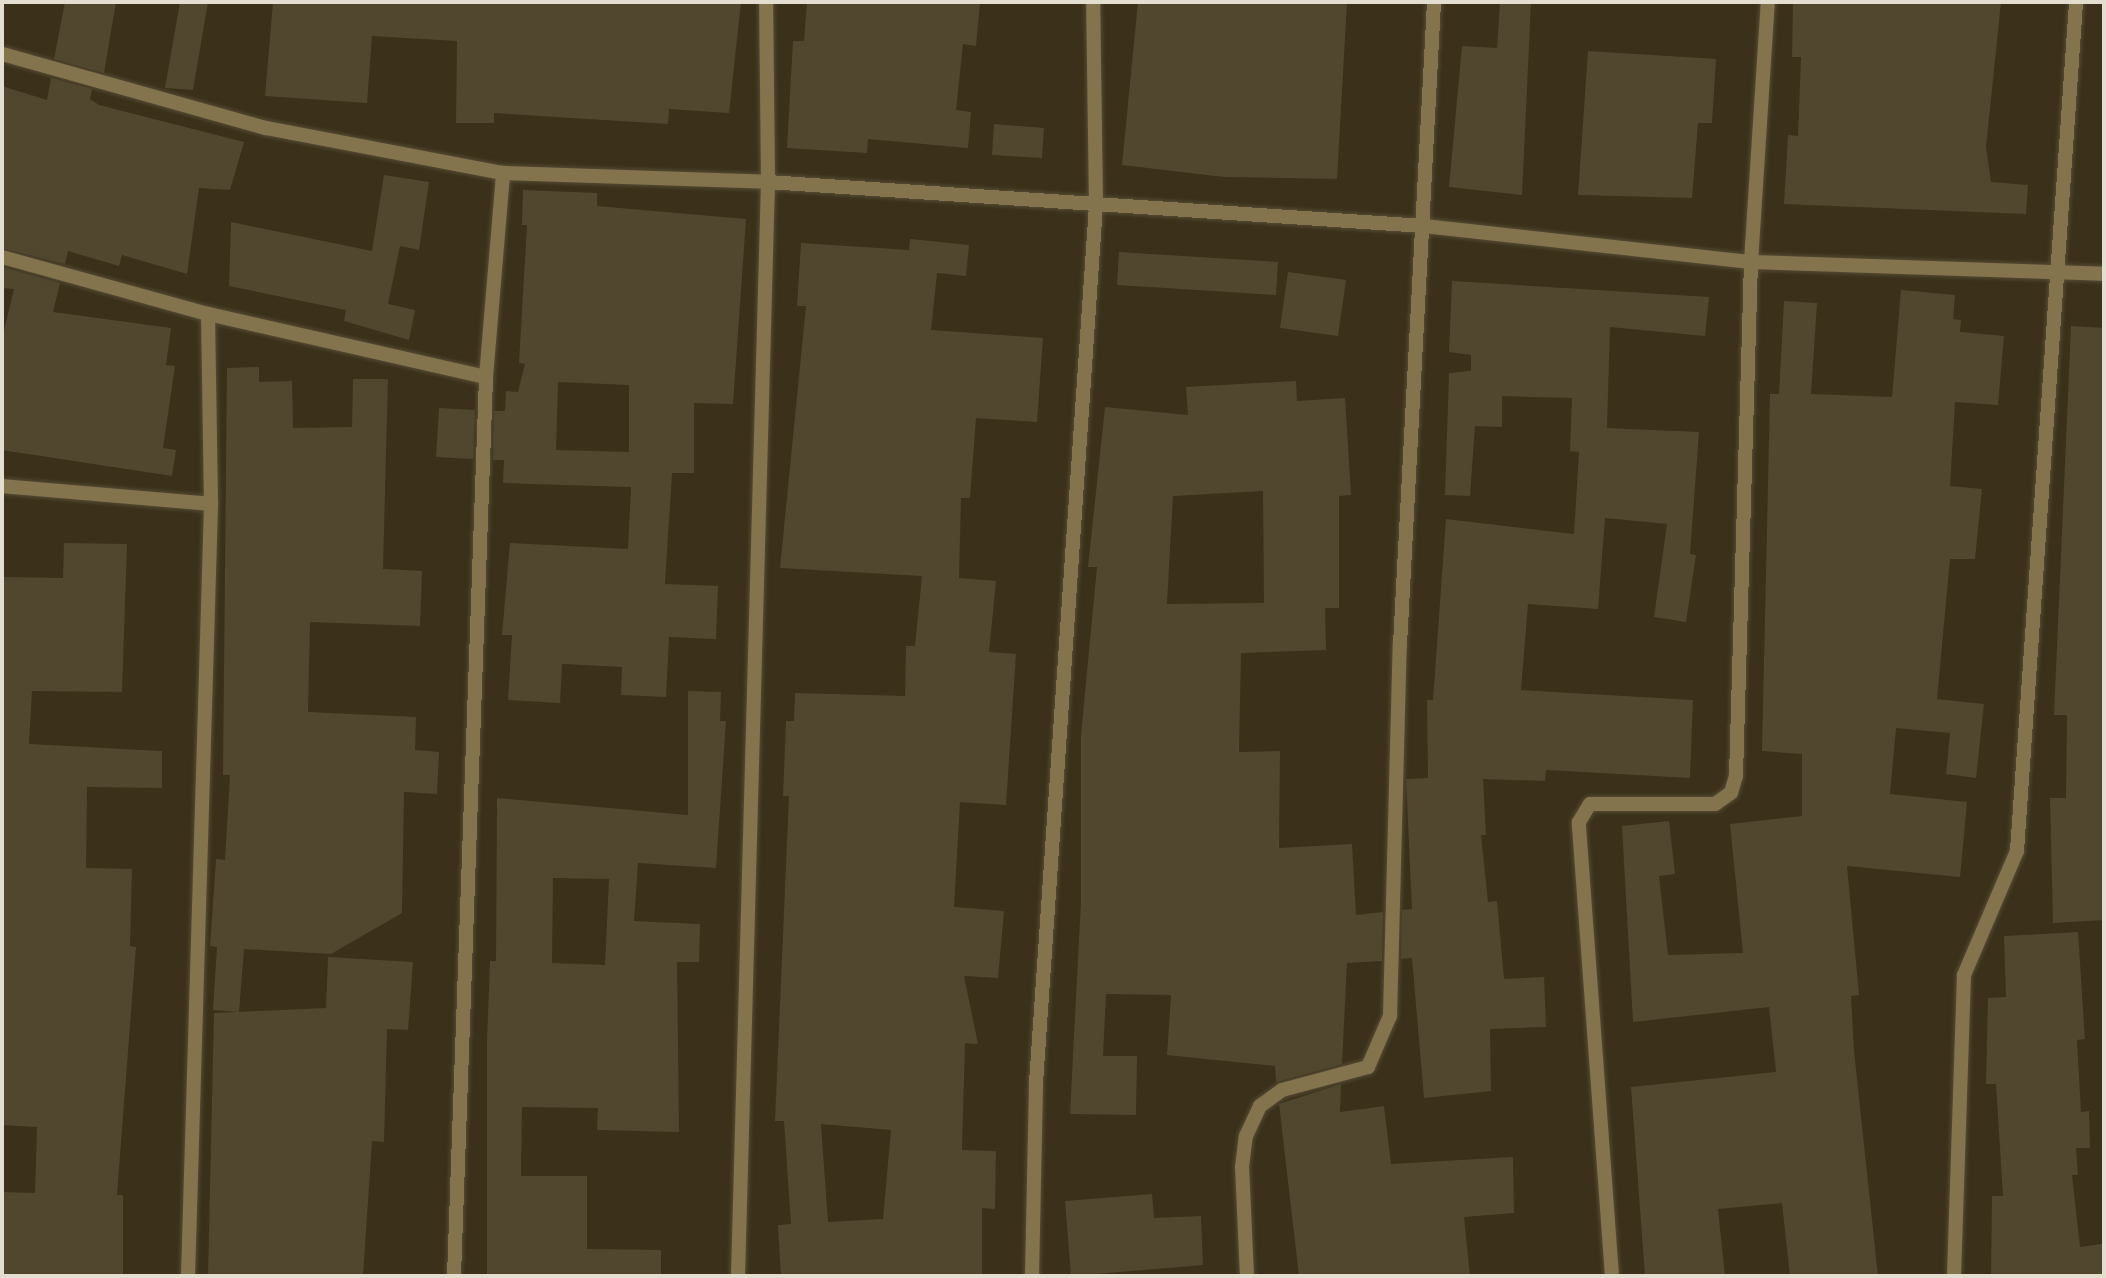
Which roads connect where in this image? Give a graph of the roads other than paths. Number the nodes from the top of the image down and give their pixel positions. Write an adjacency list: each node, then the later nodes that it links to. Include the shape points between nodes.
1 (766, 2): 8 (street)
2 (1093, 2): 9 (street)
3 (1434, 2): 10 (street)
4 (1768, 2): 12 (street)
5 (2076, 2): 13 (street)
6 (2, 54): 7 (street, via 266,128)
7 (503, 173): 8 (street); 16 (street)
8 (768, 183): 9 (street); 21 (street)
9 (1096, 205): 10 (street); 22 (street, via 1036,1083)
10 (1424, 226): 12 (street); 23 (street, via 1400,645 1390,1016 1368,1067 1282,1090 1260,1106 1245,1136 1242,1167)
11 (2, 257): 15 (street)
12 (1751, 262): 13 (street); 24 (street, via 1731,793 1715,804 1590,804 1579,821)
13 (2055, 269): 14 (street); 25 (street, via 2017,851 1964,975)
14 (2104, 274)
15 (208, 314): 16 (street); 18 (street)
16 (486, 377): 20 (street)
17 (2, 486): 18 (street)
18 (211, 504): 19 (street)
19 (188, 1276)
20 (454, 1276)
21 (738, 1276)
22 (1032, 1276)
23 (1247, 1276)
24 (1612, 1276)
25 (1954, 1276)

